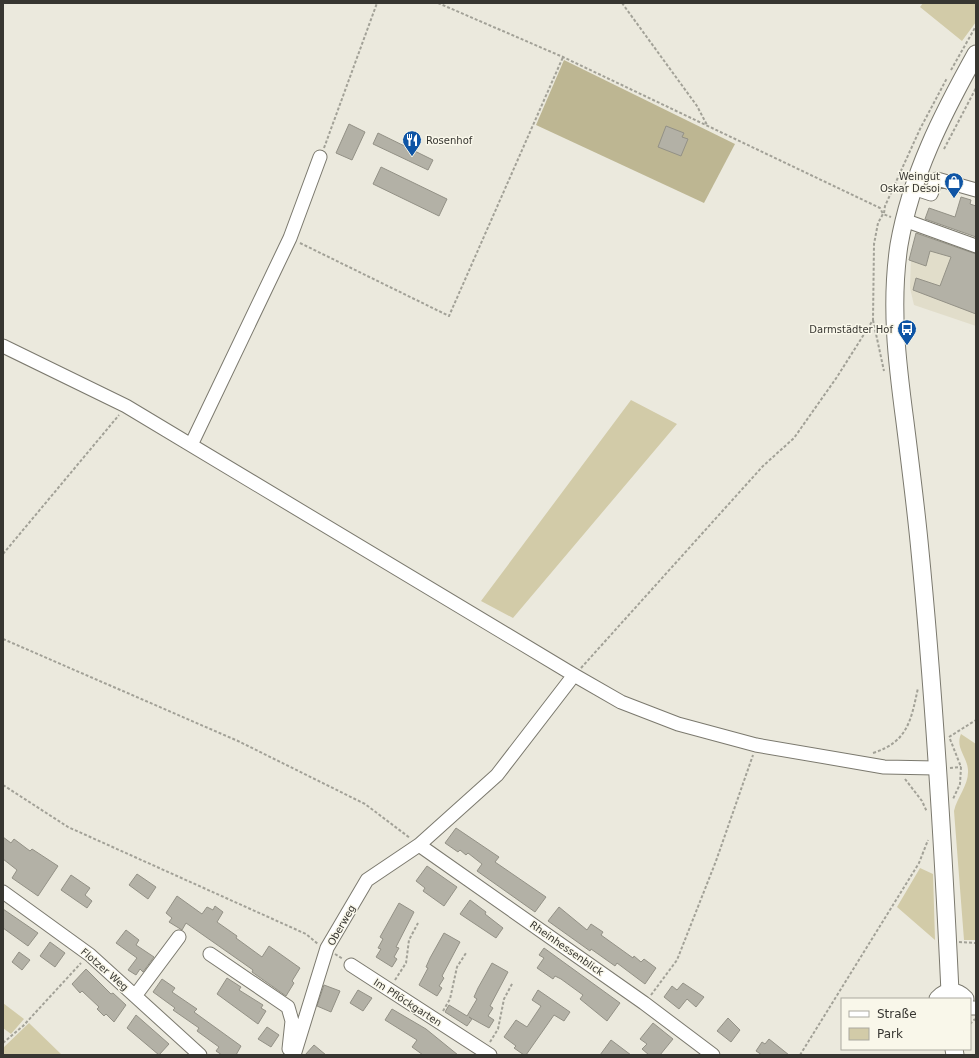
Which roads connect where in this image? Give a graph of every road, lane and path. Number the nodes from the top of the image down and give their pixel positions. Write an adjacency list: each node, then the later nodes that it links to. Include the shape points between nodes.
1 (377, 3): 9 (path)
2 (438, 3): 5 (path)
3 (622, 3): 7 (path, via 697,106)
4 (976, 54): 10 (main road, via 936,128)
5 (563, 57): 7 (path); 14 (path, via 449,316)
6 (976, 88): 8 (path)
7 (707, 126): 12 (path, via 880,208)
8 (941, 154)
9 (320, 157): 14 (street)
10 (913, 188): 11 (street, via 931,194 937,179); 13 (main road)
11 (976, 190)
12 (883, 214): 13 (path); 16 (path, via 878,223 874,244)
13 (904, 220): 15 (street); 31 (main road, via 895,284 895,340 921,560)
14 (290, 238): 20 (street)
15 (976, 246)
16 (873, 320): 18 (path); 23 (path, via 794,438 763,466)
17 (3, 346): 19 (street)
18 (885, 377)
19 (126, 406): 20 (street); 21 (path)
20 (191, 445): 23 (street)
21 (3, 554)
22 (3, 639): 36 (path, via 238,741 365,804)
23 (574, 675): 28 (street, via 621,702 678,724); 36 (street, Oberweg, via 497,775)
24 (918, 685): 29 (path, via 911,720 906,731 883,750)
25 (976, 720): 27 (path)
26 (947, 733): 27 (path)
27 (949, 737): 30 (path)
28 (756, 745): 29 (street); 51 (path, via 716,861 677,960)
29 (853, 763): 32 (street)
30 (961, 767)
31 (936, 768): 32 (street); 50 (main road)
32 (900, 769): 34 (path, via 924,805)
33 (3, 785): 41 (path, via 68,827 306,934 314,942)
34 (928, 818)
35 (928, 836): 59 (path, via 919,863)
36 (418, 845): 41 (street, Oberweg, via 367,880); 51 (street, Rheinhessenblick)
37 (3, 892): 44 (street, Flotzer Weg)
38 (418, 923): 48 (path, via 408,940 406,963)
39 (179, 937): 49 (street)
40 (976, 943): 42 (path, via 960,942)
41 (327, 948): 46 (path); 57 (street, Oberweg)
42 (960, 948)
43 (466, 953): 52 (path, via 457,967 450,999)
44 (90, 954): 49 (street, Flotzer Weg); 53 (path, via 23,1026)
45 (210, 954): 56 (street, via 288,1007 292,1021)
46 (351, 964): 48 (street, Im Pflöckgarten)
47 (513, 982): 54 (path, via 504,999 498,1029)
48 (389, 990): 52 (street, Im Pflöckgarten)
49 (135, 996): 55 (street, Flotzer Weg)
50 (951, 997)
51 (644, 1003): 58 (street, Rheinhessenblick)
52 (437, 1020): 54 (street, Im Pflöckgarten)
53 (3, 1043)
54 (487, 1053)
55 (200, 1055)
56 (289, 1055)
57 (294, 1055)
58 (711, 1055)
59 (800, 1055)

